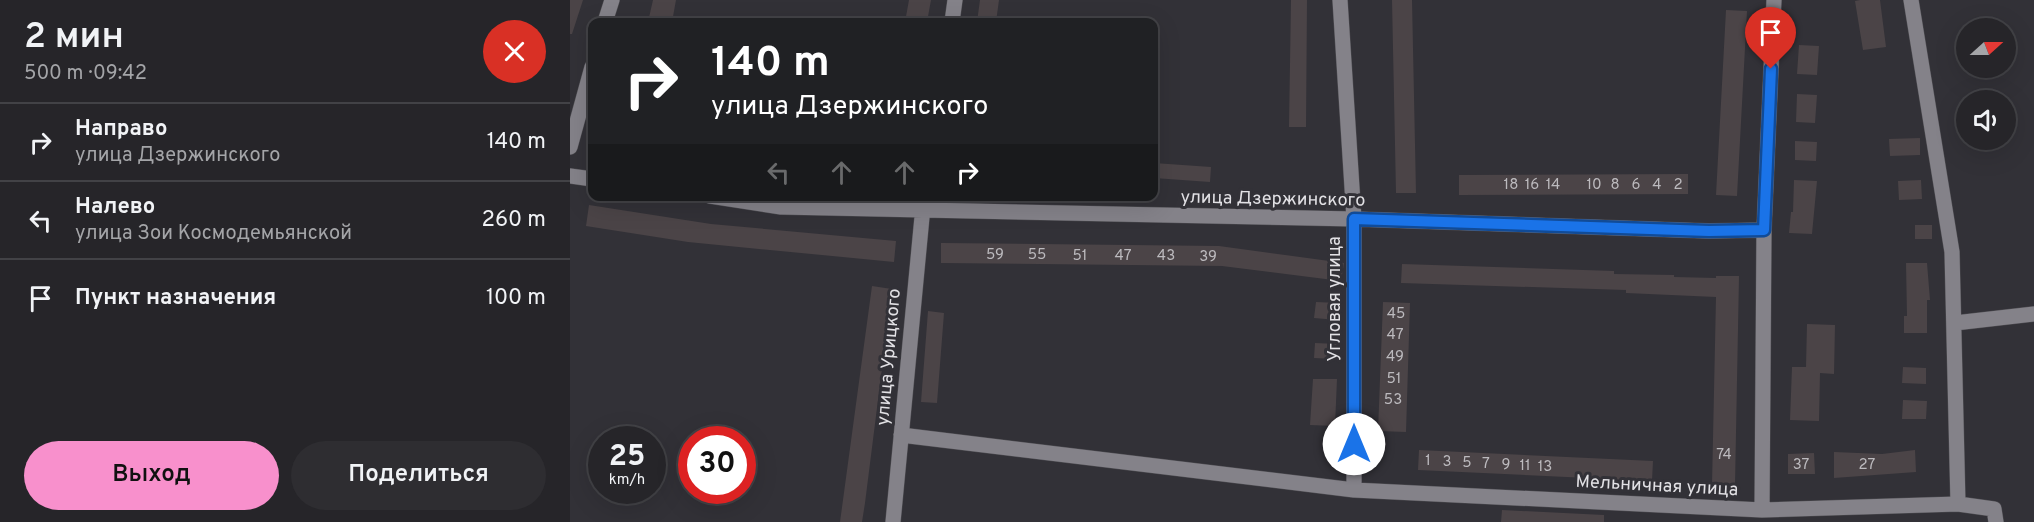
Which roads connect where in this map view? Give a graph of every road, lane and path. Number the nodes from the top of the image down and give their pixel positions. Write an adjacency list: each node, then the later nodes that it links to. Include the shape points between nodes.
1 (612, 0): 6 (street)
2 (955, 0): 7 (street)
3 (1340, 0): 14 (street, Угловая улица)
4 (1774, 0): 15 (street)
5 (1911, 0): 17 (street, via 1952,252)
6 (606, 18)
7 (953, 18)
8 (588, 82): 9 (street)
9 (570, 147)
10 (570, 176): 11 (street)
11 (588, 178)
12 (742, 201): 13 (street, улица Дзержинского, via 781,207)
13 (923, 203): 14 (street, улица Дзержинского); 18 (street, улица Урицкого)
14 (1354, 219): 15 (street, улица Дзержинского); 19 (street, Угловая улица)
15 (1764, 230): 21 (street)
16 (2034, 314): 17 (street)
17 (1954, 323): 20 (street)
18 (901, 435): 19 (street, Мельничная улица); 22 (street, улица Урицкого)
19 (1354, 490): 21 (street, Мельничная улица)
20 (1958, 504): 21 (street, Мельничная улица); 23 (street, Мельничная улица, via 1994,509)
21 (1762, 510)
22 (892, 522)
23 (1996, 522)

